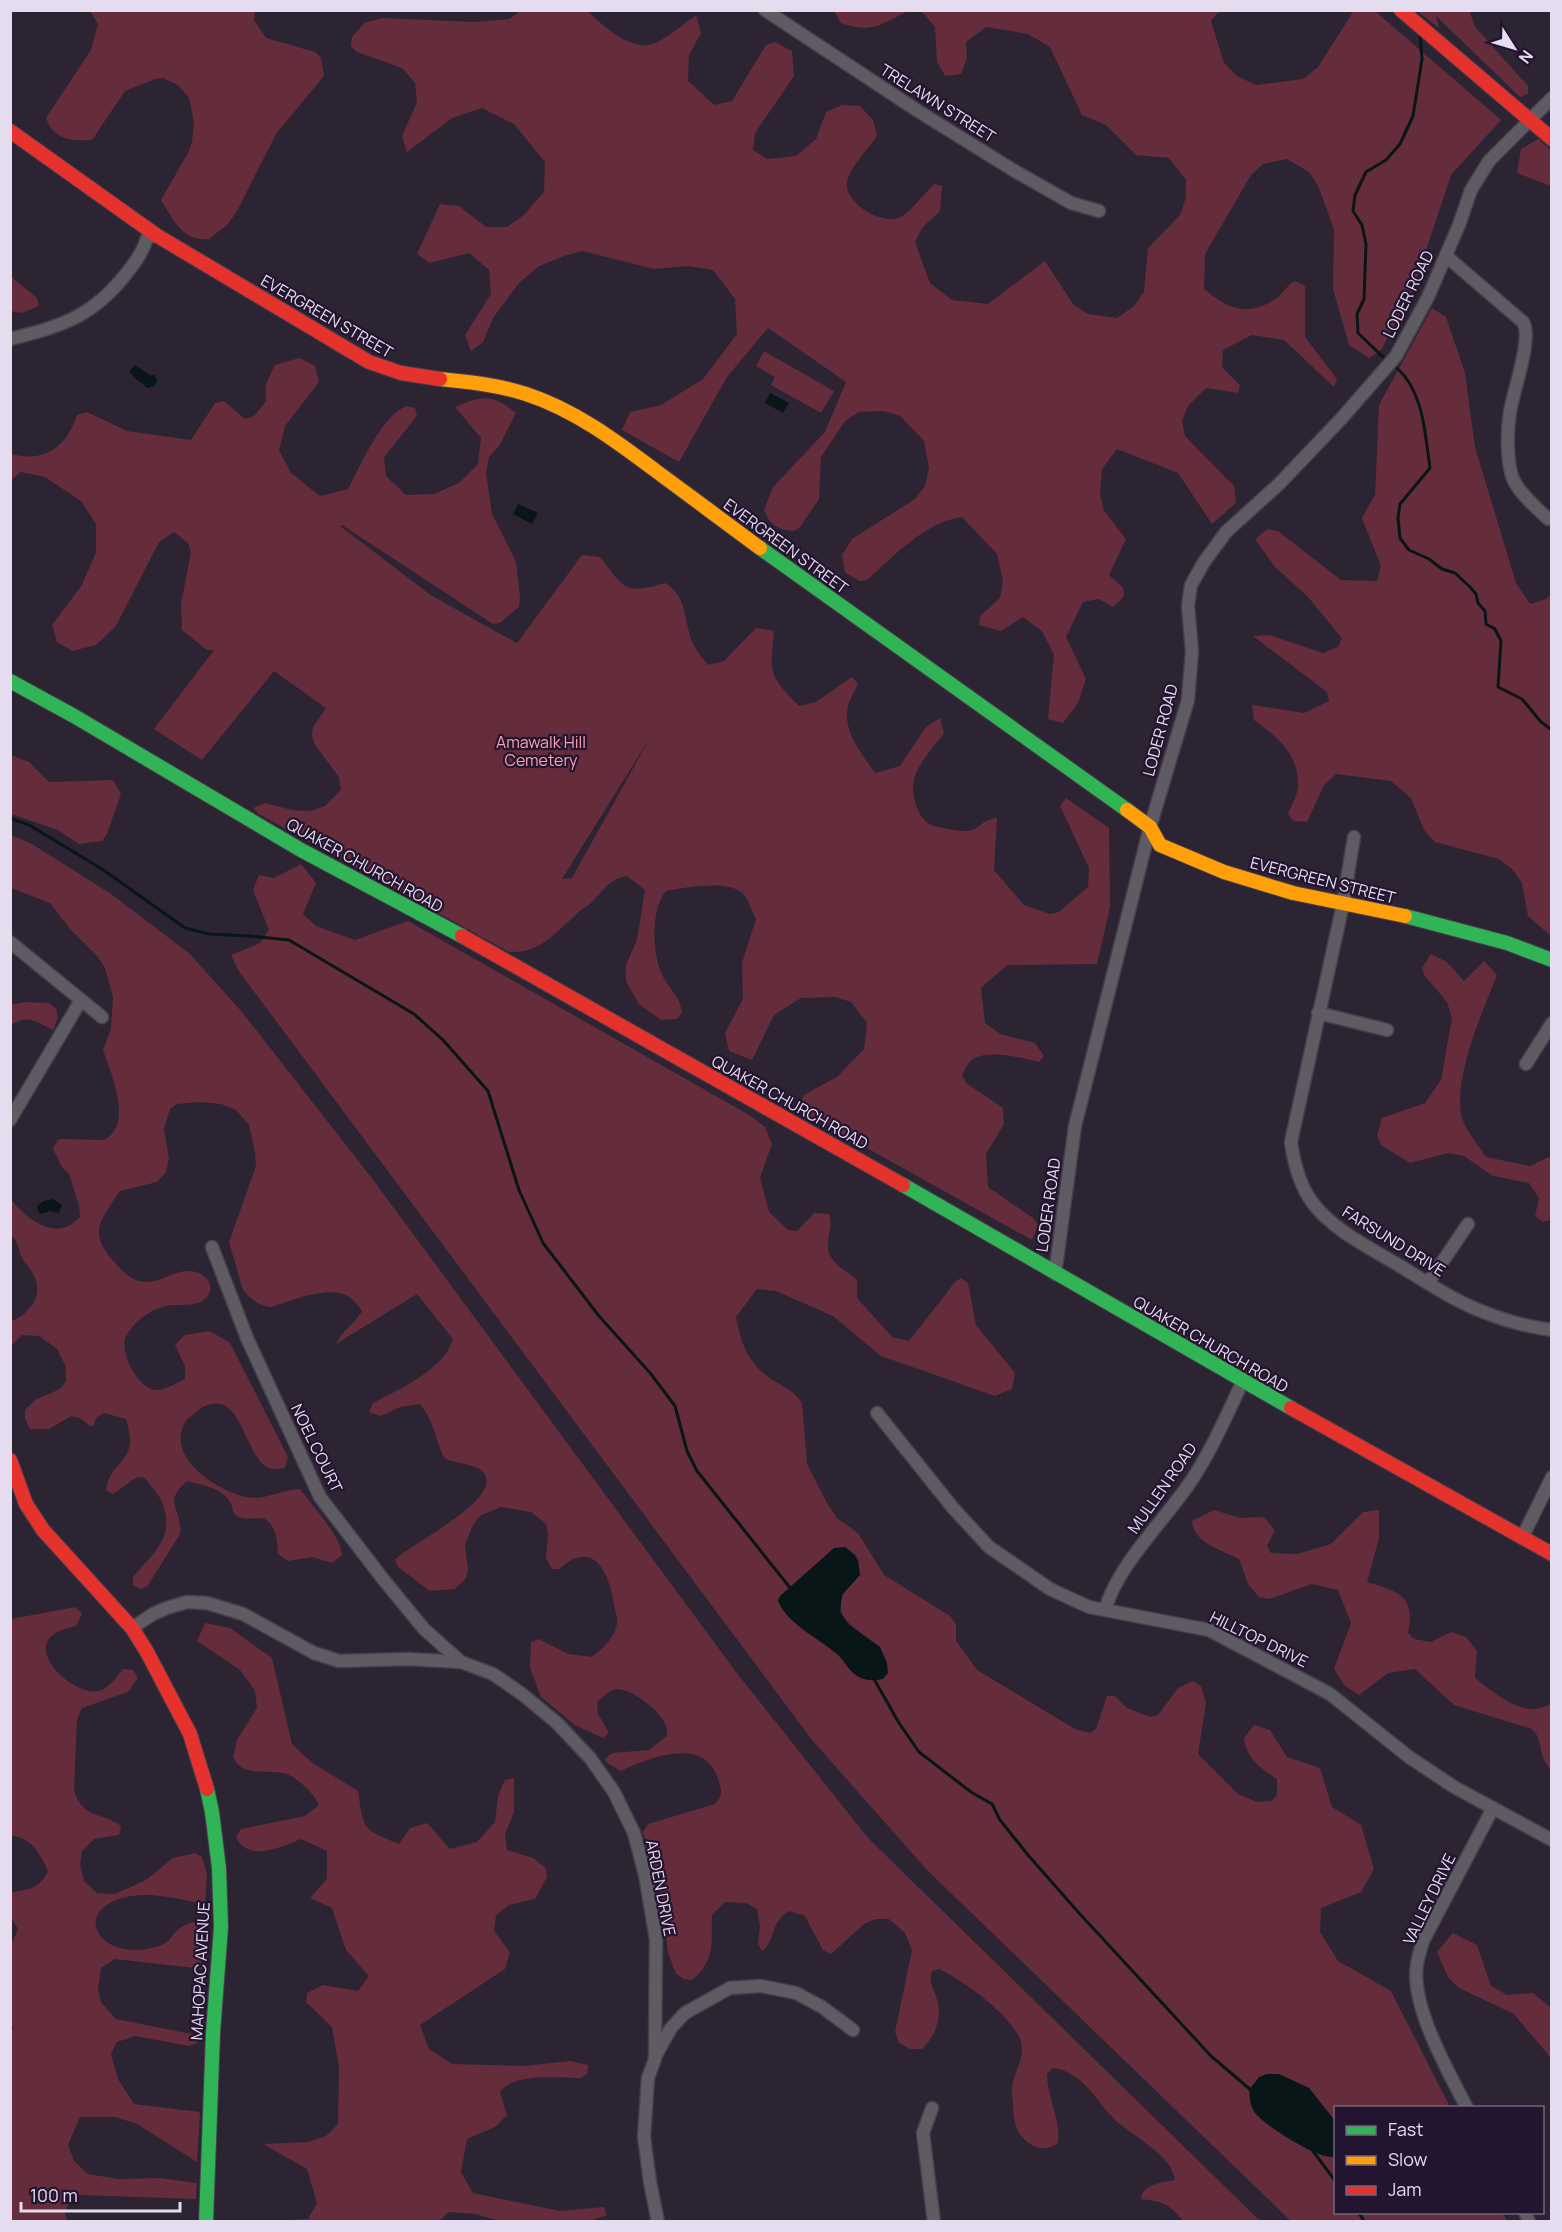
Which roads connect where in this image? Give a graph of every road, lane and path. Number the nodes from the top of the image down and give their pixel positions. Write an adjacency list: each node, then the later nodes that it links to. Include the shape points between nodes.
1 (765, 10): 7 (street, TRELAWN STREET, via 1013,170 1071,203)
2 (1401, 10): 4 (street)
3 (1551, 98): 4 (street, LODER ROAD)
4 (1529, 122): 6 (street); 9 (street, LODER ROAD, via 1489,161 1471,190)
5 (10, 131): 8 (street, EVERGREEN STREET)
6 (1551, 139)
7 (1099, 211)
8 (156, 235): 10 (street, via 147,238 142,253 110,294 89,311 56,327); 13 (street, EVERGREEN STREET, via 389,371 493,385 534,395 574,413)
9 (1446, 256): 11 (street, via 1527,328 1510,413 1509,466 1515,483); 13 (street, LODER ROAD, via 1396,356 1292,470 1226,532 1196,573 1188,606 1192,651 1189,693)
10 (10, 339)
11 (1548, 519)
12 (10, 681): 27 (street, QUAKER CHURCH ROAD, via 301,850 499,956)
13 (1150, 827): 15 (street, EVERGREEN STREET, via 1160,845 1224,872); 27 (street, LODER ROAD, via 1075,1126)
14 (1354, 837): 15 (street, FARSUND DRIVE)
15 (1343, 904): 17 (street, EVERGREEN STREET, via 1433,922); 19 (street, FARSUND DRIVE)
16 (10, 942): 18 (street)
17 (1551, 960)
18 (81, 1000): 20 (street); 24 (street)
19 (1318, 1013): 22 (street); 28 (street, FARSUND DRIVE, via 1291,1142 1293,1164 1313,1204 1328,1219)
20 (102, 1017)
21 (1551, 1023): 23 (street)
22 (1387, 1030)
23 (1526, 1064)
24 (10, 1120)
25 (1468, 1224): 28 (street)
26 (212, 1247): 38 (street, NOEL COURT, via 247,1338 320,1497 424,1629)
27 (1055, 1274): 30 (street, QUAKER CHURCH ROAD)
28 (1428, 1283): 29 (street, FARSUND DRIVE, via 1480,1311)
29 (1551, 1330)
30 (1243, 1381): 34 (street, QUAKER CHURCH ROAD); 36 (street, MULLEN ROAD, via 1207,1455 1109,1594)
31 (877, 1413): 36 (street, HILLTOP DRIVE, via 989,1547 1050,1589)
32 (10, 1460): 37 (street, MAHOPAC AVENUE, via 26,1504 42,1530)
33 (1551, 1477): 34 (street)
34 (1522, 1538): 35 (street, QUAKER CHURCH ROAD)
35 (1551, 1554)
36 (1105, 1610): 39 (street, HILLTOP DRIVE, via 1209,1630 1330,1694 1409,1757)
37 (132, 1628): 38 (street, ARDEN DRIVE, via 167,1608 187,1602 207,1603 243,1614 314,1653 339,1661); 45 (street, MAHOPAC AVENUE, via 190,1734 212,1812 218,1859 221,1927)
38 (461, 1662): 42 (street, ARDEN DRIVE, via 493,1674 557,1723 614,1792 634,1833 656,1940)
39 (1493, 1808): 40 (street, HILLTOP DRIVE); 43 (street, VALLEY DRIVE, via 1423,1941 1416,1965 1424,2018)
40 (1551, 1840)
41 (853, 2030): 42 (street, via 796,1993 761,1986 730,1988 685,2013 671,2028)
42 (655, 2059): 46 (street, ARDEN DRIVE, via 648,2078 644,2137)
43 (1466, 2106)
44 (932, 2108): 47 (street, via 922,2133)
45 (206, 2222)
46 (658, 2222)
47 (934, 2222)

